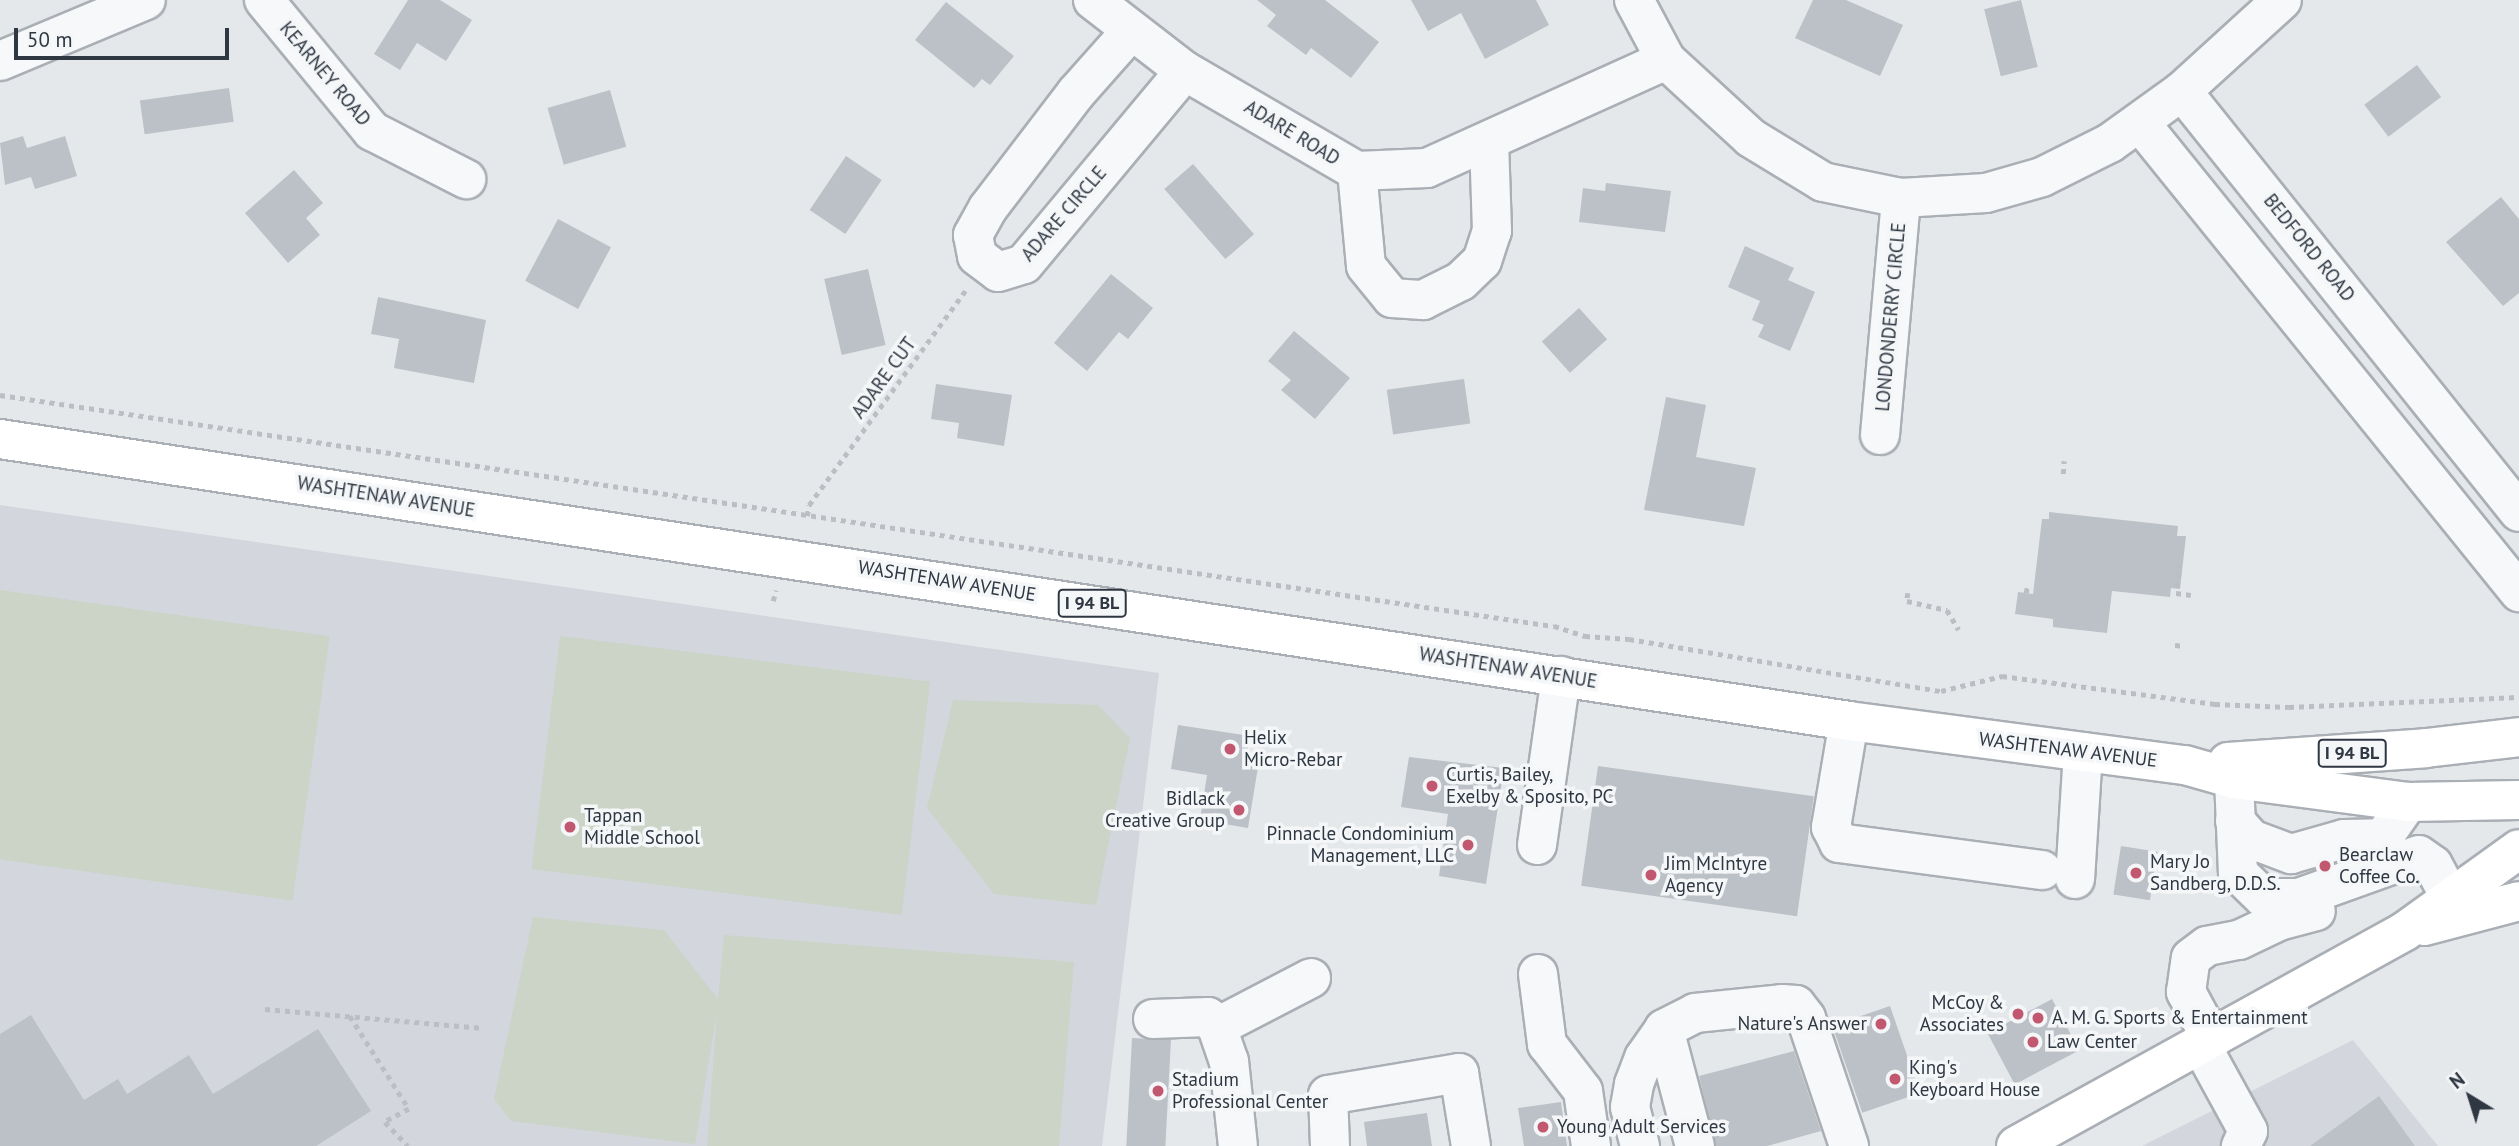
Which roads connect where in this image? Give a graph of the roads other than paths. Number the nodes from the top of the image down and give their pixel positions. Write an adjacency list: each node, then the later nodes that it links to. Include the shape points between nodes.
1 (264, 0): 14 (street, KEARNEY ROAD, via 372,131)
2 (1093, 0): 6 (street, ADARE ROAD)
3 (1634, 0): 7 (street)
4 (2282, 0): 10 (street)
5 (136, 5): 8 (street)
6 (1131, 31): 9 (street, ADARE ROAD); 9 (street, ADARE CIRCLE, via 1076,93 988,208 973,235 977,256 998,272 1024,264)
7 (1666, 60): 12 (street, ADARE ROAD); 15 (street, via 1751,138 1823,182)
8 (0, 61)
9 (1185, 71): 13 (street, ADARE ROAD)
10 (2182, 91): 11 (street); 18 (street, BEDFORD ROAD)
11 (2141, 124): 15 (street, via 2042,177 1986,193); 19 (street)
12 (1489, 141): 13 (street, ADARE ROAD, via 1427,168); 13 (street, via 1492,231 1482,261 1461,281 1423,300 1392,298 1366,266)
13 (1357, 171)
14 (466, 178)
15 (1901, 198): 16 (street, LONDONDERRY CIRCLE)
16 (1880, 435)
17 (0, 439): 22 (main road, WASHTENAW AVENUE / I 94 BL)
18 (2469, 450): 19 (street); 20 (street, BEDFORD ROAD)
19 (2430, 482): 21 (street)
20 (2519, 512)
21 (2519, 592)
22 (1561, 676): 23 (main road, WASHTENAW AVENUE / I 94 BL); 31 (street)
23 (1849, 721): 25 (main road, WASHTENAW AVENUE / I 94 BL); 25 (street, via 1832,827 1839,843 2058,874)
24 (2519, 737): 26 (main road, WASHTENAW AVENUE / I 94 BL)
25 (2083, 752): 26 (main road, WASHTENAW AVENUE / I 94 BL)
26 (2185, 765): 27 (main road, WASHTENAW AVENUE / I 94 BL)
27 (2234, 779): 29 (main road, WASHTENAW AVENUE / I 94 BL); 30 (street)
28 (2519, 800): 29 (main road, WASHTENAW AVENUE / I 94 BL)
29 (2408, 802): 30 (street, via 2384,838 2344,839 2291,854 2251,839)
30 (2235, 821): 34 (street, via 2234,856 2238,873 2249,886 2264,898 2281,902)
31 (1537, 845)
32 (2519, 849): 35 (main road)
33 (2404, 858): 34 (street); 35 (street, via 2419,855 2433,865); 37 (street, via 2342,902)
34 (2311, 894): 37 (street)
35 (2450, 897): 38 (main road)
36 (2519, 901): 38 (main road)
37 (2278, 921): 44 (street, via 2239,940 2207,946 2191,958 2186,992)
38 (2405, 931): 44 (main road)
39 (1538, 974): 49 (street, via 1547,1044 1583,1091)
40 (1311, 978): 42 (street)
41 (1153, 1019): 42 (street, via 1208,1017)
42 (1217, 1027): 46 (street, via 1229,1061)
43 (1664, 1029): 50 (street, via 1634,1084 1630,1107); 51 (street); 52 (street, via 1695,1013 1796,1005 1806,1018)
44 (2206, 1043): 45 (street); 53 (main road)
45 (2244, 1138)
46 (1238, 1146)
47 (1330, 1146): 48 (street, via 1328,1095 1459,1073)
48 (1471, 1146)
49 (1591, 1146)
50 (1640, 1146)
51 (1695, 1146)
52 (1849, 1146)
53 (2015, 1146)

